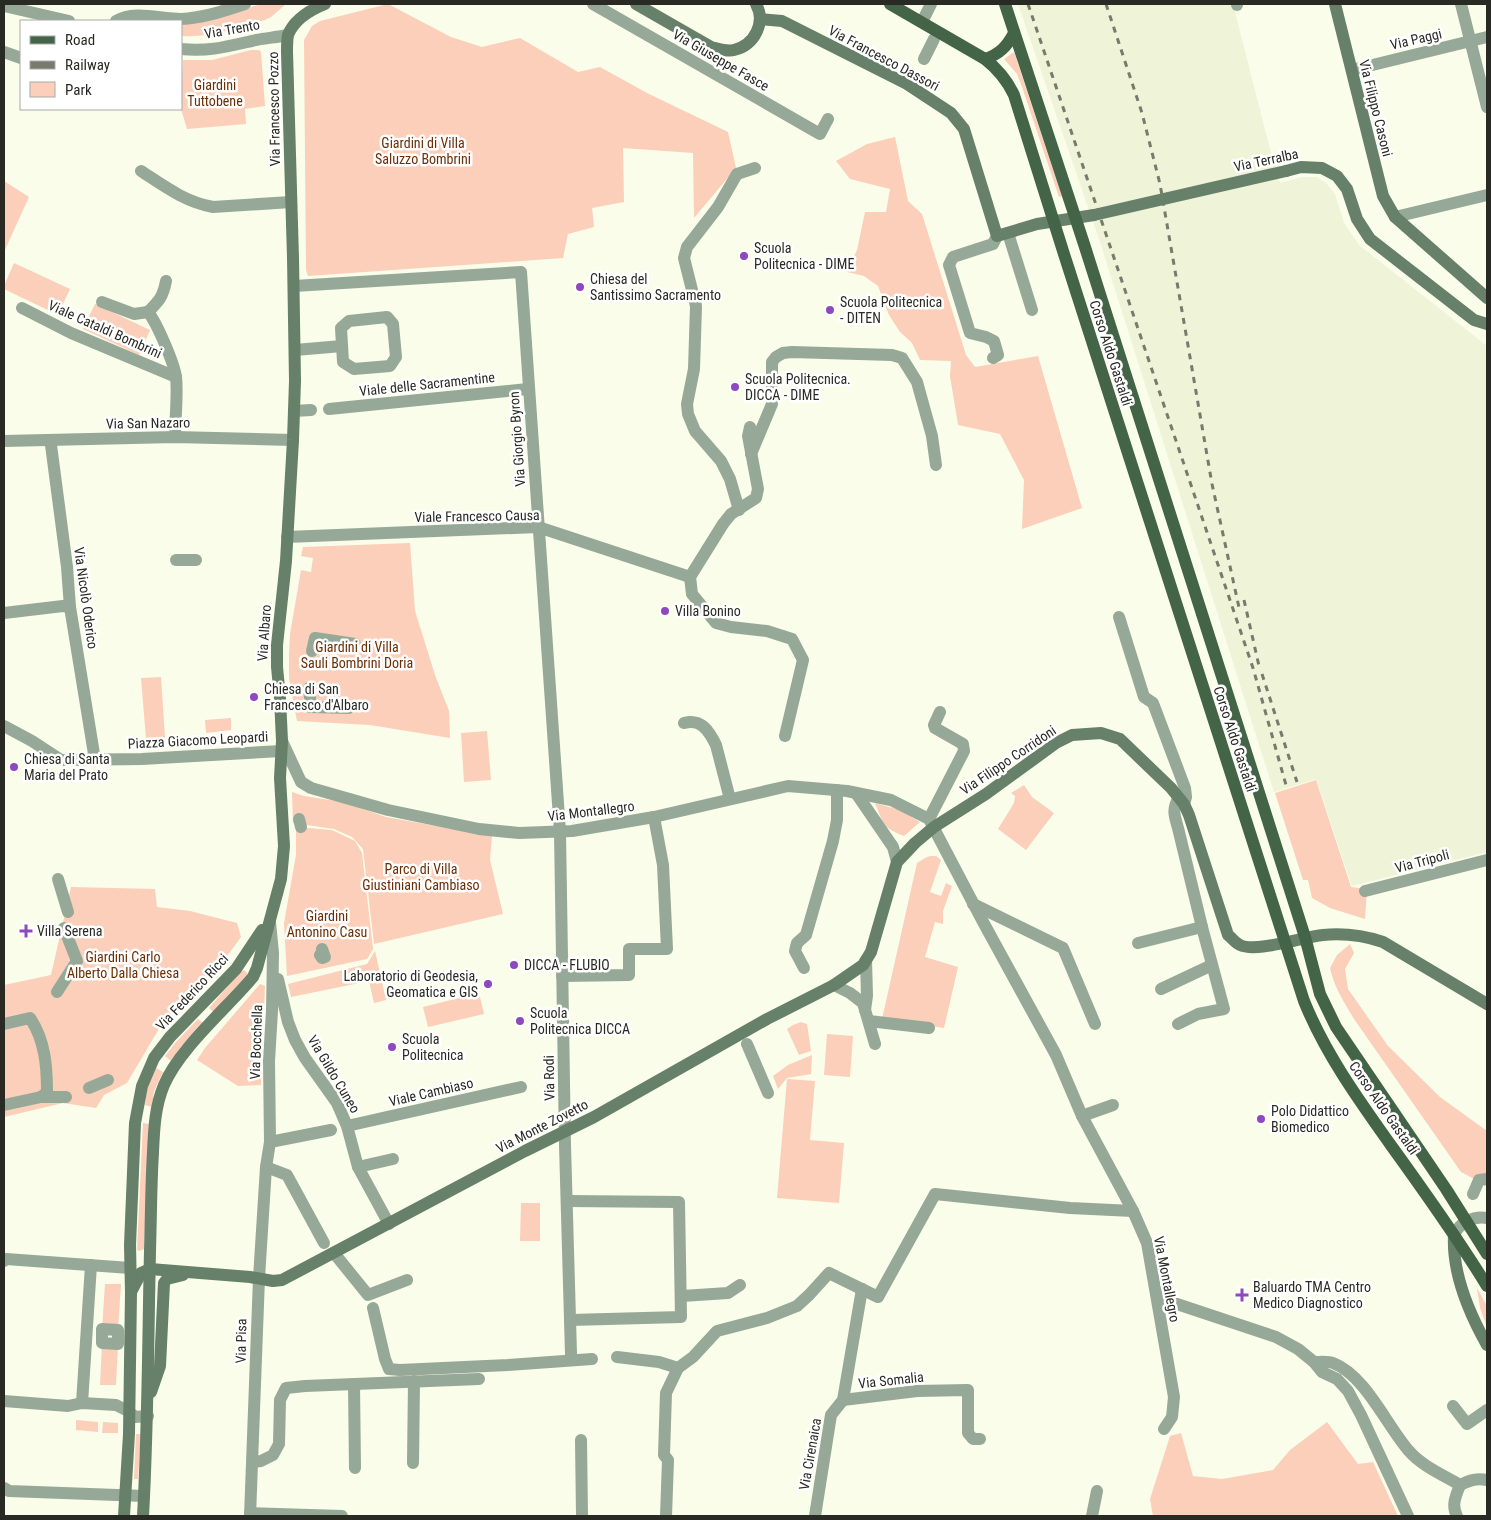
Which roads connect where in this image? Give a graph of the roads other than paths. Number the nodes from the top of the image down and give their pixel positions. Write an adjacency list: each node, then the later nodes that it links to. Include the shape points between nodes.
1 (245, 4): 14 (street, via 210,16 180,19 131,15)
2 (325, 4): 17 (street, Via Francesco Pozzo, via 309,11)
3 (593, 4): 28 (street, Via Giuseppe Fasce, via 820,134)
4 (636, 4): 12 (street, via 724,50 734,50 748,43 757,33)
5 (756, 4): 12 (street)
6 (890, 4): 15 (main road, Corso Aldo Gastaldi)
7 (931, 4): 15 (street)
8 (1005, 4): 16 (main road, Corso Aldo Gastaldi)
9 (1335, 4): 26 (street, Via Filippo Casoni)
10 (1461, 4): 20 (street)
11 (4, 6): 13 (street)
12 (760, 19): 36 (street, Via Francesco Dassori, via 782,21 907,84 951,113 964,129)
13 (65, 20)
14 (118, 20)
15 (922, 22): 25 (main road, Corso Aldo Gastaldi)
16 (1014, 33): 25 (main road, via 996,55); 34 (main road, Corso Aldo Gastaldi)
17 (288, 35): 21 (street, Via Trento, via 217,49); 32 (street, Via Francesco Pozzo)
18 (1487, 37): 20 (street, Via Paggi)
19 (934, 40): 24 (street)
20 (1471, 42): 26 (street, Via Paggi); 27 (street)
21 (182, 49)
22 (4, 52): 23 (street)
23 (20, 58)
24 (924, 59)
25 (985, 59): 35 (main road, Corso Aldo Gastaldi, via 1006,79 1014,95)
26 (1352, 70): 33 (street, Via Filippo Casoni, via 1383,196)
27 (1487, 107)
28 (828, 119)
29 (755, 168): 60 (street, via 737,174 718,207 687,247 684,258 696,306 694,370 688,414 695,430 721,461)
30 (141, 171): 32 (street, via 177,195 213,208)
31 (1487, 195): 33 (street)
32 (291, 202): 38 (street, Via Albaro)
33 (1395, 217): 39 (street, Via Filippo Casoni)
34 (1076, 218): 35 (street); 44 (street, Via Terralba, bridge, via 1301,167 1322,168 1337,176 1347,189 1357,220 1370,239 1474,320); 96 (main road, Corso Aldo Gastaldi)
35 (1053, 220): 36 (street); 97 (main road, Corso Aldo Gastaldi)
36 (1002, 234): 42 (street, Via Francesco Dassori); 47 (street, via 993,244 953,257 949,265 970,333 994,342 998,355)
37 (166, 281): 43 (street, via 161,299)
38 (294, 286): 46 (street, Via Albaro); 49 (street, Via Giorgio Byron, via 521,272)
39 (1487, 298)
40 (102, 302): 43 (street, Viale Cataldi Bombrini, via 134,314)
41 (22, 308): 48 (street, Viale Cataldi Bombrini, via 71,333)
42 (1032, 310)
43 (148, 312): 48 (street, Viale Cataldi Bombrini, via 162,336)
44 (1487, 324)
45 (342, 346): 45 (street, via 341,328 349,320 388,317 393,324 396,357 390,366 354,369 343,362); 46 (street)
46 (295, 350): 52 (street, Via Albaro)
47 (993, 358)
48 (176, 377): 54 (street, Viale Cataldi Bombrini)
49 (528, 388): 50 (street, Viale delle Sacramentine); 61 (street, Via Giorgio Byron)
50 (329, 409)
51 (311, 410): 52 (street)
52 (294, 411): 55 (street, Via Albaro)
53 (750, 427): 58 (street)
54 (175, 437): 55 (street, Via San Nazaro); 57 (street, Via San Nazaro)
55 (293, 440): 62 (street, Via Albaro)
56 (4, 441): 57 (street, Via San Nazaro)
57 (49, 441): 66 (street, Via Nicolò Oderico)
58 (751, 454): 59 (street, via 772,404 771,368 776,357 792,352 892,355 902,358 917,382 932,436); 60 (street, via 758,489 756,498)
59 (936, 465)
60 (739, 510): 65 (street, via 723,524)
61 (538, 527): 62 (street, Viale Francesco Causa); 65 (street, Viale Francesco Causa); 86 (street, Via Giorgio Byron)
62 (287, 536): 77 (street, Via Albaro, via 277,645)
63 (176, 560): 64 (street)
64 (196, 560)
65 (690, 577): 76 (street, via 692,594 716,623 768,631 792,639 804,660)
66 (70, 607): 67 (street); 78 (street, Via Nicolò Oderico)
67 (4, 613)
68 (1119, 617): 82 (street, Via Filippo Corridoni, via 1144,697 1152,702 1185,788 1186,797)
69 (355, 644): 70 (street, via 315,638)
70 (312, 651)
71 (310, 688): 72 (street, via 310,707)
72 (349, 708)
73 (940, 712): 85 (street, via 935,728 963,744 964,751)
74 (684, 723): 81 (street, via 700,723 712,736)
75 (4, 726): 78 (street, Piazza Giacomo Leopardi, via 62,760)
76 (785, 736)
77 (281, 746): 78 (street, Piazza Giacomo Leopardi); 86 (street, Via Montallegro, via 301,782 311,788 388,810 479,829 519,833); 93 (street, Via Albaro, via 283,863)
78 (96, 760)
79 (837, 790): 80 (street, Via Montallegro); 81 (street, Via Montallegro, via 781,787); 101 (street, via 833,841 806,935 797,943 795,951)
80 (856, 793): 85 (street, Via Montallegro, via 891,800); 88 (street, via 892,847)
81 (730, 799): 83 (street, Via Montallegro)
82 (1182, 801): 84 (street, Via Filippo Corridoni, via 1120,739 1089,733 1064,738); 94 (street, Via Filippo Corridoni, via 1175,804 1173,814); 97 (street, Via Filippo Corridoni, via 1228,935 1239,945 1249,947)
83 (654, 817): 86 (street, Via Montallegro); 103 (street, via 663,865 667,948 628,949 629,975)
84 (950, 817): 85 (street, Via Monte Zovetto)
85 (932, 823): 88 (street, Via Monte Zovetto); 91 (street, Via Montallegro)
86 (560, 832): 103 (street, Via Rodi)
87 (1487, 860): 90 (street, Via Tripoli)
88 (896, 862): 99 (street, Via Monte Zovetto)
89 (58, 879): 92 (street)
90 (1365, 891)
91 (973, 904): 110 (street, via 1063,948); 123 (street, Via Montallegro, via 1056,1055)
92 (68, 912)
93 (270, 917): 102 (street, Via Bocchella); 144 (street, Via Federico Ricci, via 236,969 154,1058 142,1086 135,1123); 145 (street, via 253,977 185,1052 160,1094 154,1124)
94 (1202, 927): 98 (street); 100 (street, Via Filippo Corridoni)
95 (64, 928): 106 (street, via 77,960)
96 (1306, 937): 97 (street, Via Filippo Corridoni); 107 (street, Via Filippo Corridoni, via 1352,934 1383,942); 136 (main road, Corso Aldo Gastaldi, via 1318,988 1336,1028)
97 (1286, 941): 138 (main road, Corso Aldo Gastaldi, via 1304,1001 1329,1054)
98 (1138, 943)
99 (866, 960): 104 (street, Via Monte Zovetto); 108 (street, Via Monte Zovetto)
100 (1212, 965): 105 (street); 111 (street, Via Filippo Corridoni, via 1224,1009 1198,1014)
101 (804, 968)
102 (273, 969): 124 (street, Via Gildo Cuneo, via 295,1040 337,1103); 127 (street, Via Bocchella)
103 (562, 976): 126 (street, Via Rodi)
104 (834, 985): 108 (street, Via Monte Zovetto, via 862,1003); 126 (street, Via Monte Zovetto)
105 (1161, 989)
106 (57, 992)
107 (1487, 1004)
108 (867, 1016): 112 (street); 114 (street, Via Monte Zovetto)
109 (4, 1024): 119 (street, via 30,1018 38,1030 47,1065 47,1092)
110 (1095, 1024)
111 (1178, 1024)
112 (929, 1028)
113 (747, 1044): 118 (street)
114 (875, 1044)
115 (108, 1080): 117 (street)
116 (521, 1087): 124 (street, Viale Cambiaso)
117 (89, 1088)
118 (768, 1093)
119 (42, 1097): 120 (street); 121 (street)
120 (66, 1097)
121 (4, 1105)
122 (1113, 1105): 123 (street)
123 (1082, 1116): 134 (street, Via Montallegro)
124 (348, 1126): 130 (street, Via Gildo Cuneo)
125 (330, 1130): 127 (street)
126 (566, 1131): 133 (street, Via Rodi); 137 (street, Via Monte Zovetto)
127 (270, 1142): 129 (street, Via Bocchella)
128 (393, 1159): 130 (street)
129 (266, 1167): 139 (street, via 286,1175); 147 (street, Via Pisa)
130 (358, 1167): 137 (street, Via Gildo Cuneo)
131 (1487, 1179): 132 (street, via 1479,1180)
132 (1473, 1194)
133 (568, 1201): 154 (street, via 680,1202); 156 (street, Via Rodi)
134 (1133, 1211): 151 (street, via 935,1194 878,1297); 153 (street, Via Montallegro, via 1146,1243)
135 (1487, 1218): 136 (street)
136 (1466, 1221): 138 (street); 141 (main road, Corso Aldo Gastaldi)
137 (389, 1224): 140 (street, Via Monte Zovetto)
138 (1454, 1235): 150 (main road, Corso Aldo Gastaldi); 157 (street, via 1455,1259 1465,1294)
139 (324, 1243)
140 (334, 1253): 147 (street, Via Monte Zovetto, via 282,1280); 148 (street, via 368,1295)
141 (1487, 1254)
142 (4, 1261): 143 (street)
143 (91, 1265): 144 (street); 168 (street)
144 (130, 1268): 152 (street, Via Federico Ricci)
145 (150, 1269): 146 (street, Via Monte Zovetto); 152 (street, via 142,1273); 172 (street)
146 (171, 1274): 147 (street, Via Monte Zovetto); 172 (street, via 164,1282 160,1366)
147 (258, 1278): 176 (street, Via Pisa)
148 (407, 1280)
149 (740, 1285): 154 (street, via 728,1293)
150 (1487, 1286)
151 (862, 1289): 162 (street, via 829,1273 797,1306 767,1318 717,1331); 166 (street, Via Somalia)
152 (132, 1292): 171 (street, Via Federico Ricci)
153 (1156, 1293): 161 (street, via 1171,1302 1276,1337); 173 (street, Via Montallegro, via 1174,1397 1172,1417)
154 (682, 1296): 156 (street, via 681,1317)
155 (373, 1308): 160 (street, via 389,1368 498,1366)
156 (570, 1320): 158 (street, Via Rodi)
157 (1487, 1346)
158 (571, 1354)
159 (618, 1357): 162 (street)
160 (592, 1359)
161 (1314, 1362): 180 (street, via 1332,1363 1350,1374 1370,1396 1409,1452); 193 (street, via 1348,1391)
162 (678, 1368): 190 (street, via 666,1393)
163 (479, 1379): 164 (street)
164 (414, 1381): 165 (street); 177 (street)
165 (354, 1384): 176 (street, via 286,1388 280,1400 279,1444 273,1455); 178 (street)
166 (843, 1400): 174 (street, Via Somalia, via 917,1391 968,1390 968,1433 973,1439); 191 (street, Via Cirenaica, via 831,1415)
167 (4, 1402): 168 (street, via 68,1406)
168 (82, 1403): 171 (street, via 116,1405)
169 (1453, 1406): 170 (street, via 1468,1424)
170 (1487, 1410)
171 (128, 1411): 172 (street, via 141,1402); 183 (street, Via Federico Ricci)
172 (148, 1413): 184 (street)
173 (1164, 1429)
174 (980, 1439)
175 (581, 1440): 189 (street)
176 (253, 1462): 185 (street, Via Pisa)
177 (413, 1463)
178 (355, 1468)
179 (1487, 1480): 180 (street, via 1469,1480)
180 (1460, 1485): 194 (street, via 1454,1503)
181 (4, 1488): 183 (street, via 9,1491)
182 (1097, 1491): 192 (street)
183 (126, 1496): 184 (street); 186 (street, Via Federico Ricci)
184 (144, 1496): 187 (street)
185 (250, 1515): 188 (street)
186 (124, 1516)
187 (143, 1516)
188 (342, 1516)
189 (582, 1516)
190 (666, 1516)
191 (815, 1516)
192 (1092, 1516)
193 (1408, 1516)
194 (1457, 1516)

